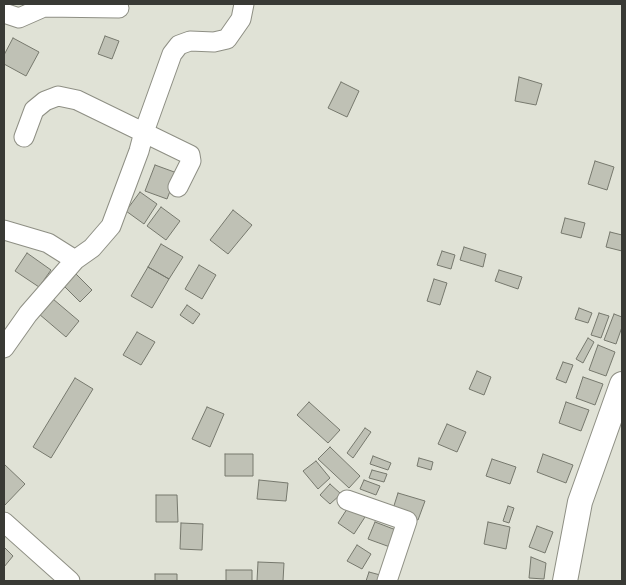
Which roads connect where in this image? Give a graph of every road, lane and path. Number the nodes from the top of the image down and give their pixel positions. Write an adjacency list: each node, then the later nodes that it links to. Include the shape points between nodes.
1 (244, 4): 4 (street, via 241,19 227,39 190,41 179,45 172,54)
2 (119, 8): 3 (street, via 44,7 19,18)
3 (4, 13)
4 (144, 132): 5 (street, via 77,100 58,96 34,110); 6 (street, via 190,154 191,161); 8 (street, via 111,226 92,248)
5 (24, 136)
6 (178, 188)
7 (4, 230): 8 (street, via 48,243)
8 (75, 260): 9 (street, via 28,314)
9 (4, 348)
10 (622, 384): 15 (street, via 580,502)
11 (348, 500): 14 (street, via 407,521)
12 (4, 522): 13 (street)
13 (70, 581)
14 (387, 581)
15 (565, 581)

